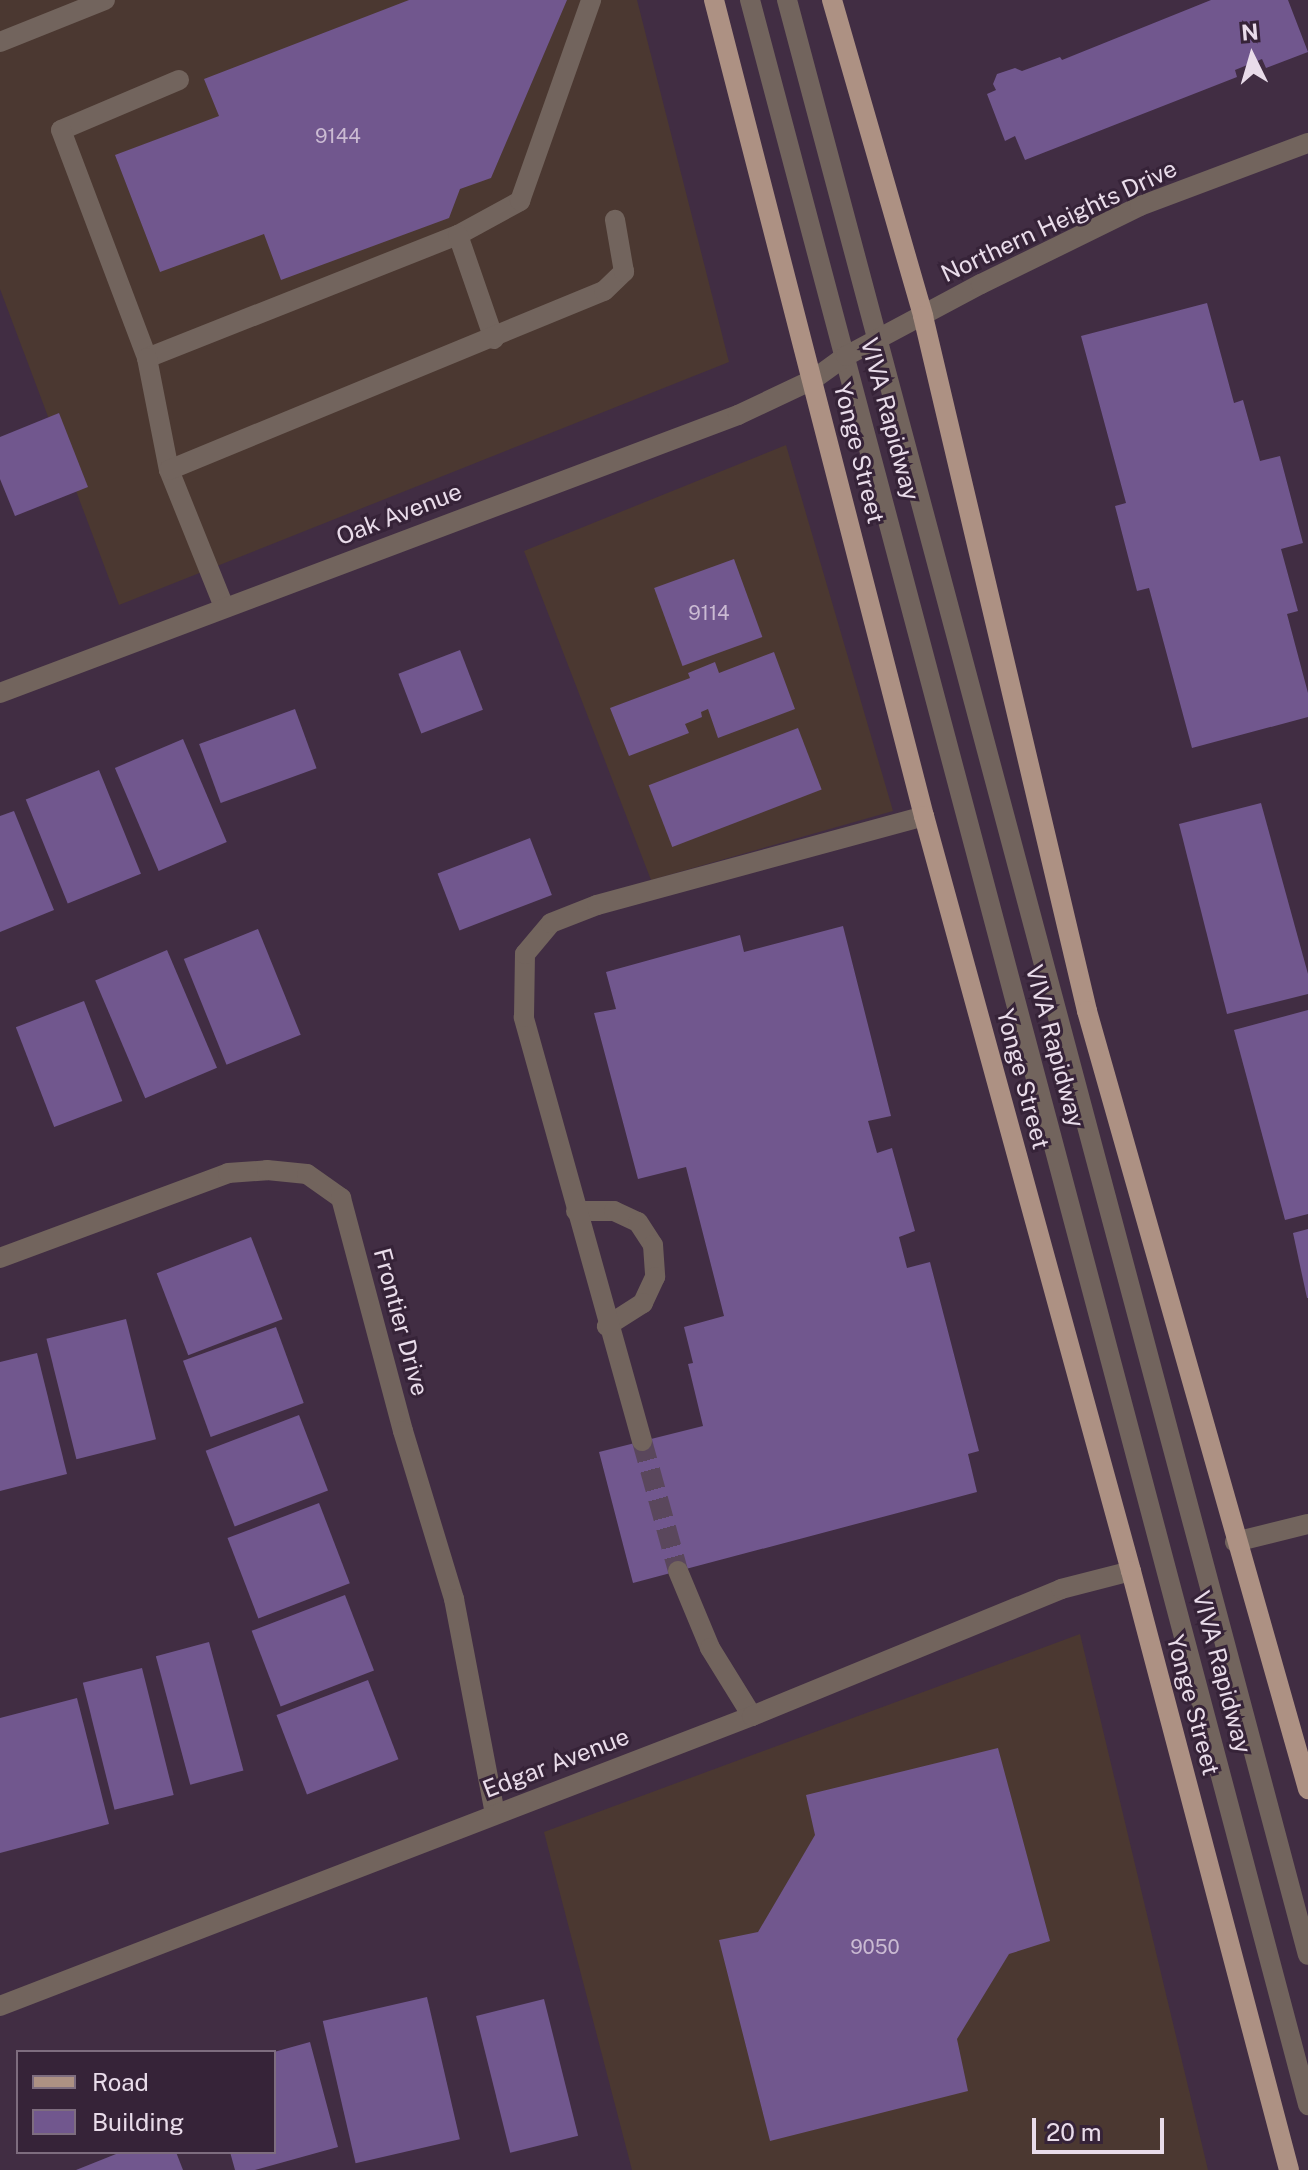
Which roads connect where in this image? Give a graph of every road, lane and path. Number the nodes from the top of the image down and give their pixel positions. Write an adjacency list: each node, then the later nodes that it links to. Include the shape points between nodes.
1 (105, 0): 7 (street)
2 (591, 0): 11 (street, via 520,201)
3 (714, 0): 17 (main road, Yonge Street)
4 (750, 0): 15 (street, VIVA Rapidway)
5 (787, 0): 14 (street, VIVA Rapidway)
6 (832, 0): 12 (main road)
7 (0, 42)
8 (179, 80): 16 (street, via 61,130)
9 (1308, 143): 12 (street, Northern Heights Drive, via 1140,206)
10 (615, 220): 13 (street, via 624,272 604,291)
11 (458, 235): 13 (street); 16 (street)
12 (923, 316): 14 (street, Northern Heights Drive); 27 (main road, via 1087,1011)
13 (494, 339): 18 (street)
14 (878, 339): 15 (street, Oak Avenue); 33 (street, VIVA Rapidway)
15 (846, 356): 17 (street, Oak Avenue); 35 (street, VIVA Rapidway)
16 (147, 358): 18 (street)
17 (814, 379): 19 (street, Oak Avenue, via 738,415); 21 (main road, Yonge Street)
18 (169, 470): 19 (street)
19 (224, 607): 20 (street, Oak Avenue)
20 (0, 693)
21 (924, 816): 22 (street, via 597,905 551,923 525,954 524,1017); 29 (main road, Yonge Street)
22 (576, 1211): 24 (street); 24 (street, via 614,1211 638,1222 653,1245 655,1277 643,1303)
23 (0, 1258): 32 (street, Frontier Drive, via 228,1173 307,1174 341,1198 454,1599)
24 (607, 1326): 25 (street)
25 (642, 1441)
26 (1308, 1524): 27 (street)
27 (1235, 1542): 31 (main road)
28 (678, 1571): 30 (street, via 710,1648)
29 (1131, 1571): 30 (street, Edgar Avenue, via 1061,1589); 36 (main road, Yonge Street)
30 (752, 1716): 32 (street, Edgar Avenue)
31 (1308, 1789)
32 (495, 1813): 34 (street, Edgar Avenue)
33 (1308, 1955)
34 (0, 2006)
35 (1308, 2105)
36 (1289, 2170)

